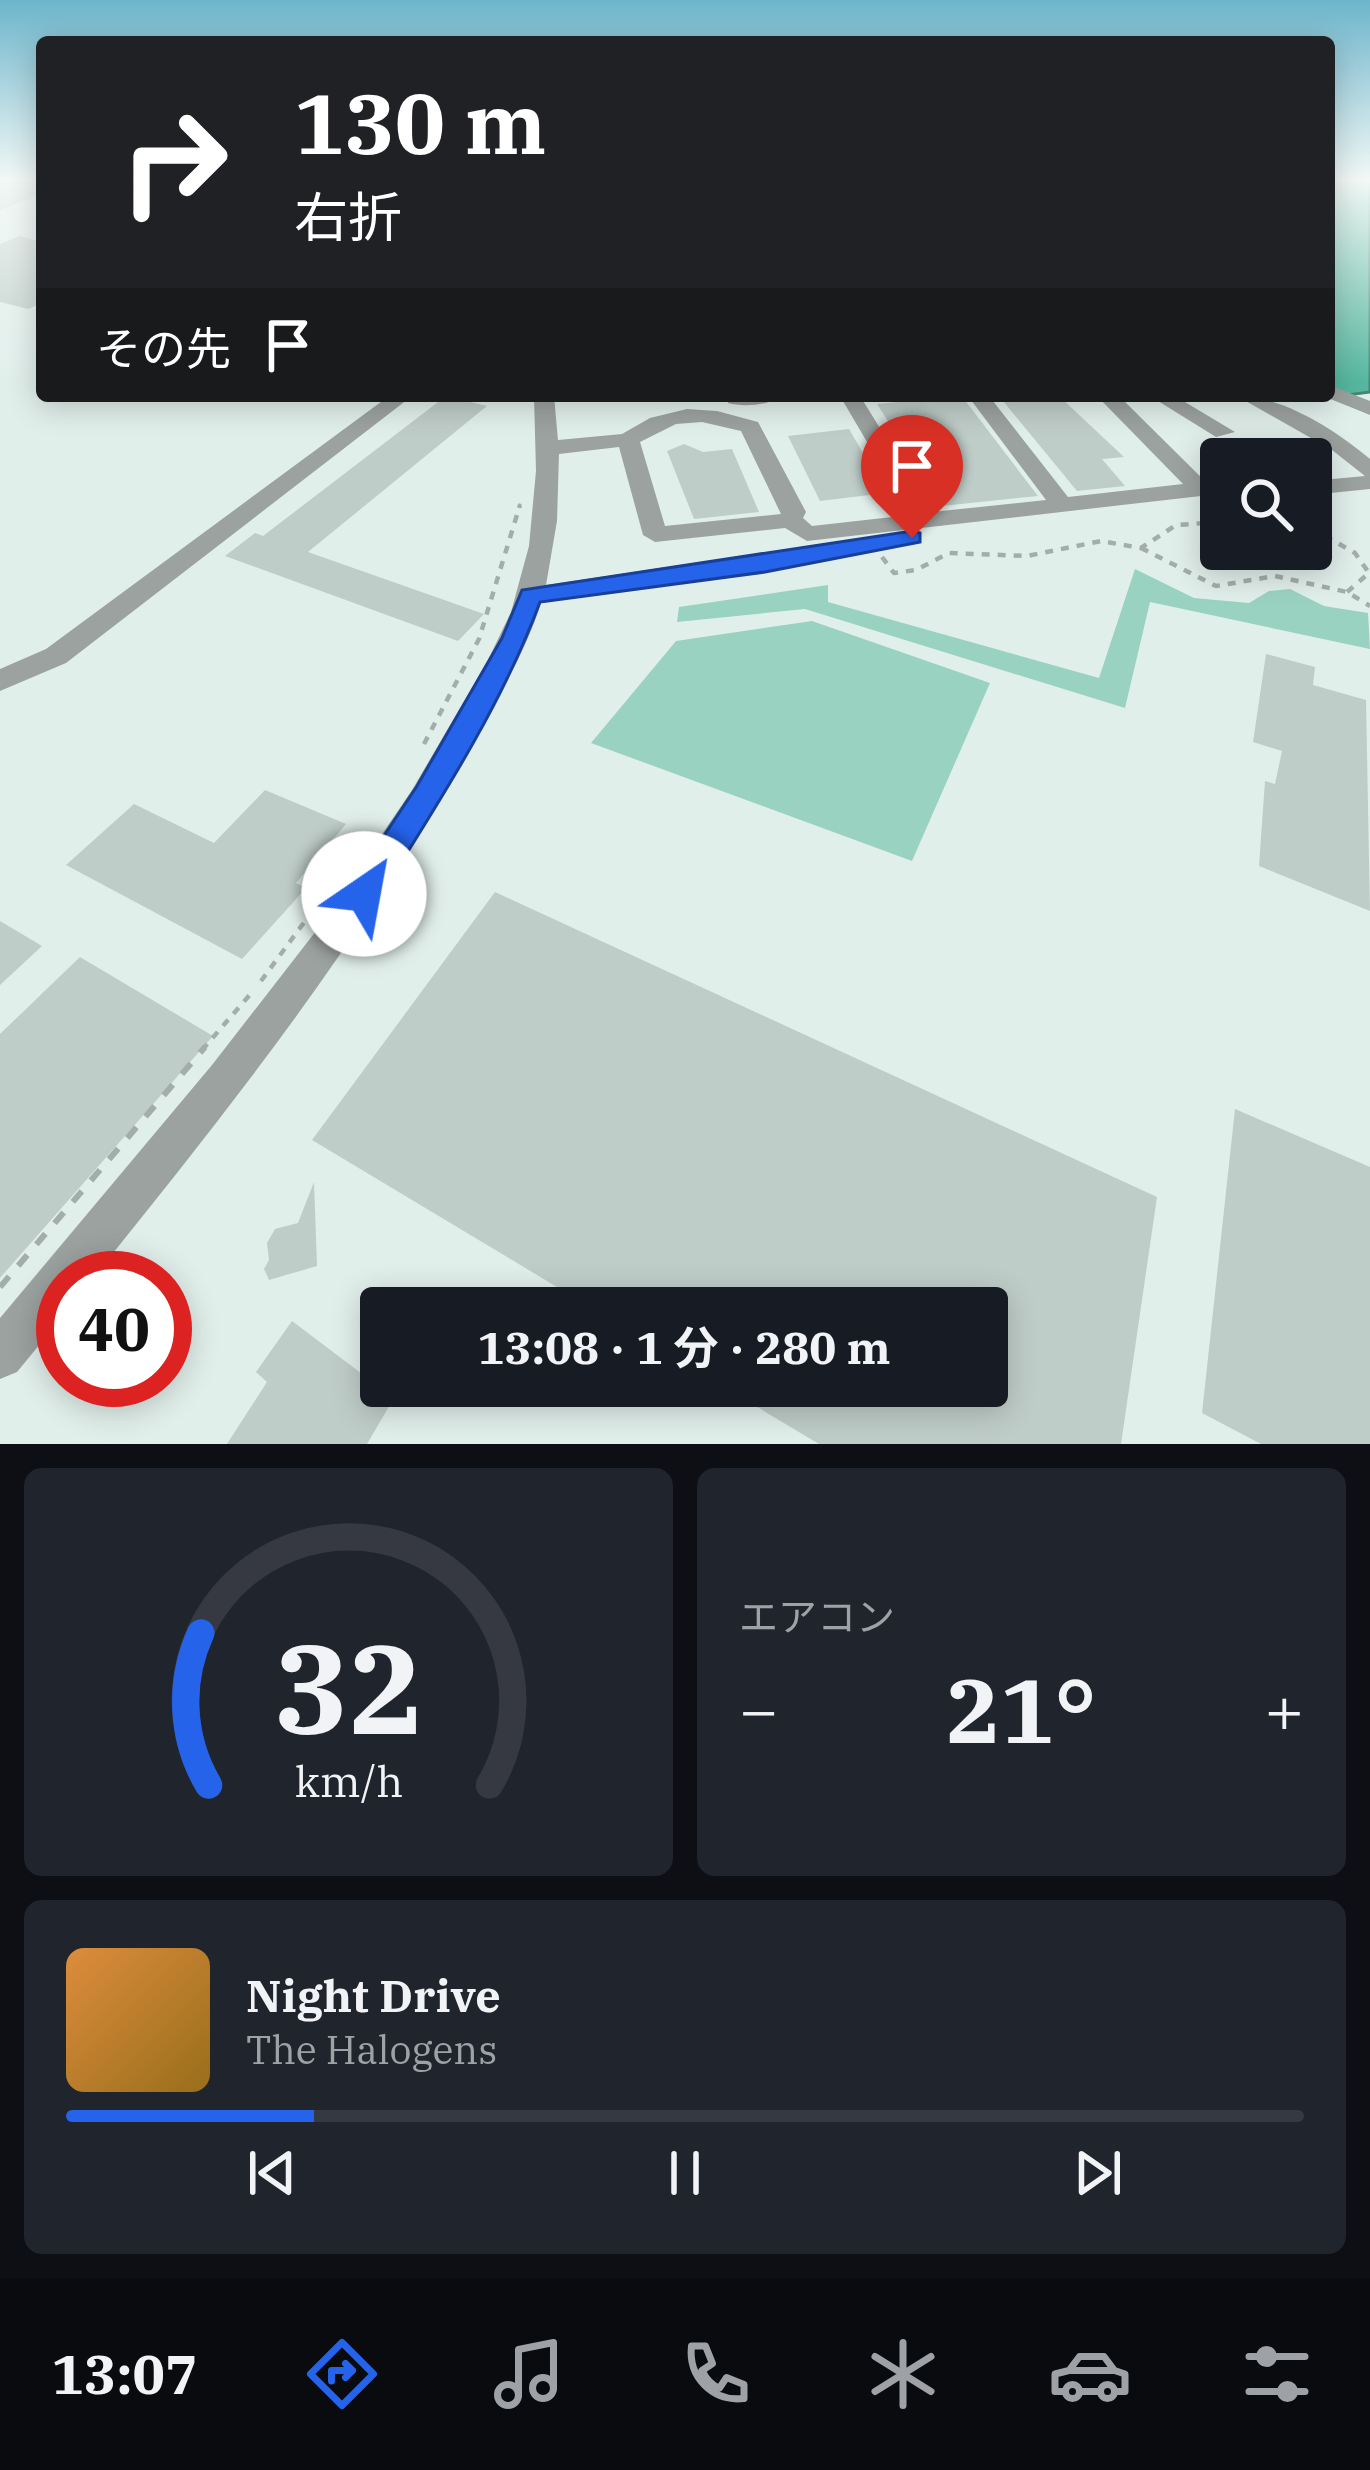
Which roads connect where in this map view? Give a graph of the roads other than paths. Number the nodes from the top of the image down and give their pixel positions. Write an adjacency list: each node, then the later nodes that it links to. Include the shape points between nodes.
1 (1335, 394): 10 (street)
2 (394, 402): 23 (street, via 56,656)
3 (545, 402): 14 (street)
4 (854, 402): 21 (street)
5 (983, 402): 19 (street)
6 (1169, 402): 11 (street)
7 (1258, 402): 15 (street)
8 (734, 405): 13 (street, via 680,413); 20 (street, via 794,512)
9 (1118, 407): 11 (street); 19 (street, via 1201,489)
10 (1370, 409)
11 (1194, 416): 12 (street)
12 (1224, 432)
13 (628, 440): 14 (street); 20 (street, via 655,535)
14 (549, 448): 22 (street)
15 (1370, 470)
16 (1370, 482): 17 (street)
17 (1332, 486)
18 (1200, 502): 22 (street)
19 (1062, 505): 21 (street)
20 (790, 520): 21 (street, via 807,534)
21 (925, 520)
22 (530, 596): 24 (street, via 428,795 342,927)
23 (0, 681)
24 (85, 1251)
25 (36, 1311): 26 (street)
26 (0, 1355)

